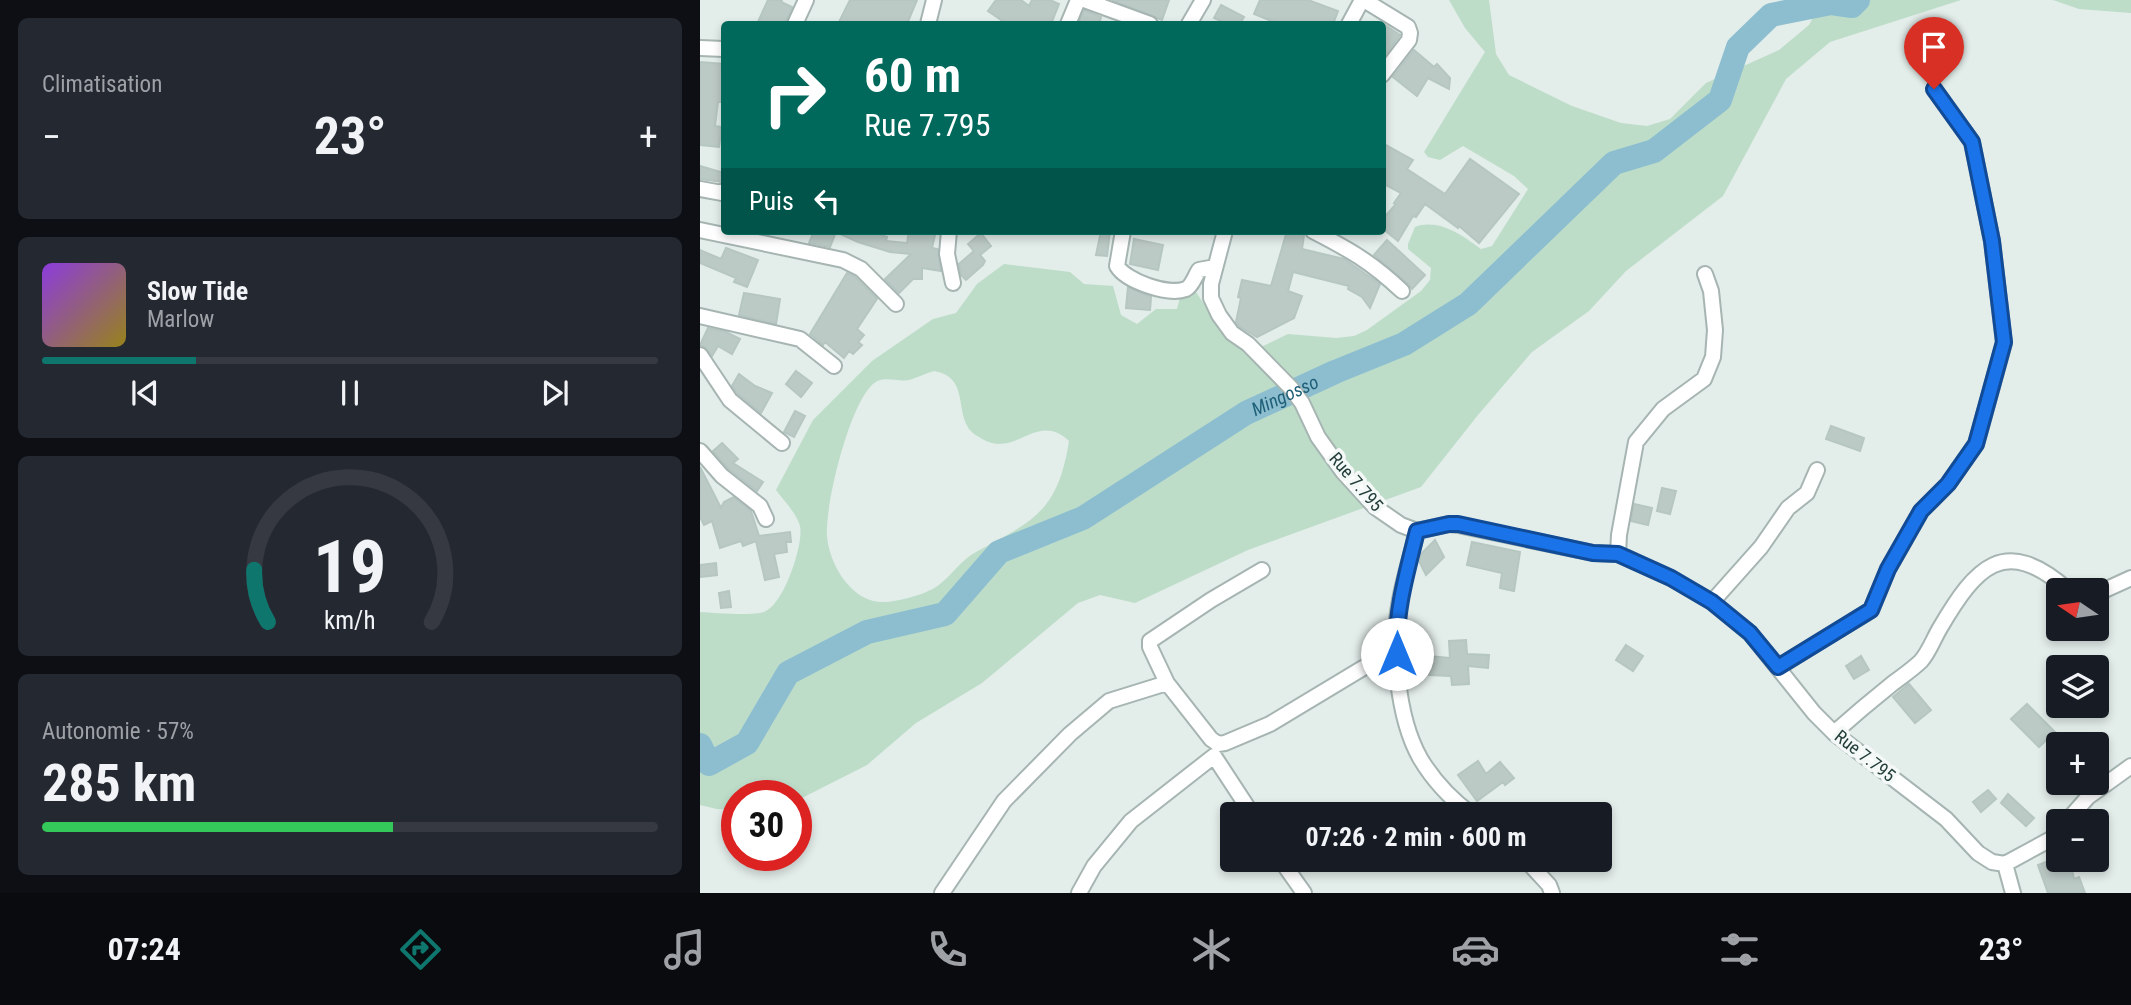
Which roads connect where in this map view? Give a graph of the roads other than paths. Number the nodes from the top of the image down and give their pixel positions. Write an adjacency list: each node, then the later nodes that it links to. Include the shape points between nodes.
1 (806, 0): 7 (street)
2 (934, 0): 8 (street)
3 (1078, 0): 9 (street)
4 (1084, 0): 10 (street)
5 (1203, 0): 11 (street)
6 (1363, 0): 12 (street); 15 (street, via 1408,27 1410,33)
7 (796, 21)
8 (929, 21)
9 (1069, 21)
10 (1142, 21)
11 (1191, 21)
12 (1351, 21)
13 (700, 48): 14 (street)
14 (721, 49)
15 (1386, 70)
16 (1934, 89): 46 (street, via 1972,142 1992,241 2004,342 1976,444 1948,484 1921,511 1871,610)
17 (700, 188): 18 (street)
18 (721, 193)
19 (700, 230): 20 (street)
20 (721, 234)
21 (724, 235): 30 (street, via 844,260 861,269)
22 (949, 235): 28 (street)
23 (1122, 235): 26 (street, via 1117,266 1141,283 1185,289 1199,270)
24 (1224, 235): 26 (street, Rue 7.795)
25 (1321, 235): 29 (street, via 1361,256)
26 (1215, 267): 38 (street, Rue 7.795, via 1211,298 1232,333 1291,388 1318,437 1375,507)
27 (1705, 274): 39 (street, via 1715,330 1713,358 1704,379 1663,409 1636,442)
28 (953, 283)
29 (1402, 291)
30 (896, 304)
31 (700, 316): 33 (street, via 800,339)
32 (700, 355): 34 (street, via 730,400)
33 (834, 366)
34 (782, 443)
35 (700, 452): 37 (street, via 760,506)
36 (1817, 470): 44 (street, via 1807,493 1788,508 1761,547)
37 (766, 519)
38 (1417, 531): 39 (street, Rue 7.795, via 1458,524 1593,553); 45 (street, via 1400,600)
39 (1618, 554): 44 (street, Rue 7.795)
40 (1262, 570): 47 (street, via 1150,641)
41 (2053, 578): 48 (street, via 2027,562 1991,565 1970,582 1922,660)
42 (2131, 578): 43 (street)
43 (2109, 588)
44 (1712, 602): 46 (street, Rue 7.795, via 1750,633)
45 (1397, 654): 47 (street, via 1226,743 1211,739); 51 (street, via 1409,732 1420,758)
46 (1778, 667): 48 (street, Rue 7.795)
47 (1167, 683): 57 (street, via 1109,701 1070,734 1004,801)
48 (1834, 733): 54 (street, Rue 7.795, via 1946,819 1978,853)
49 (2131, 766): 52 (street)
50 (1244, 802): 58 (street, via 1213,757 1131,821 1094,866)
51 (1457, 802)
52 (2078, 809)
53 (2046, 842): 54 (street)
54 (2005, 864): 61 (street)
55 (1289, 872): 59 (street)
56 (1537, 872): 60 (street)
57 (942, 893)
58 (1079, 893)
59 (1304, 893)
60 (1552, 893)
61 (2013, 893)

